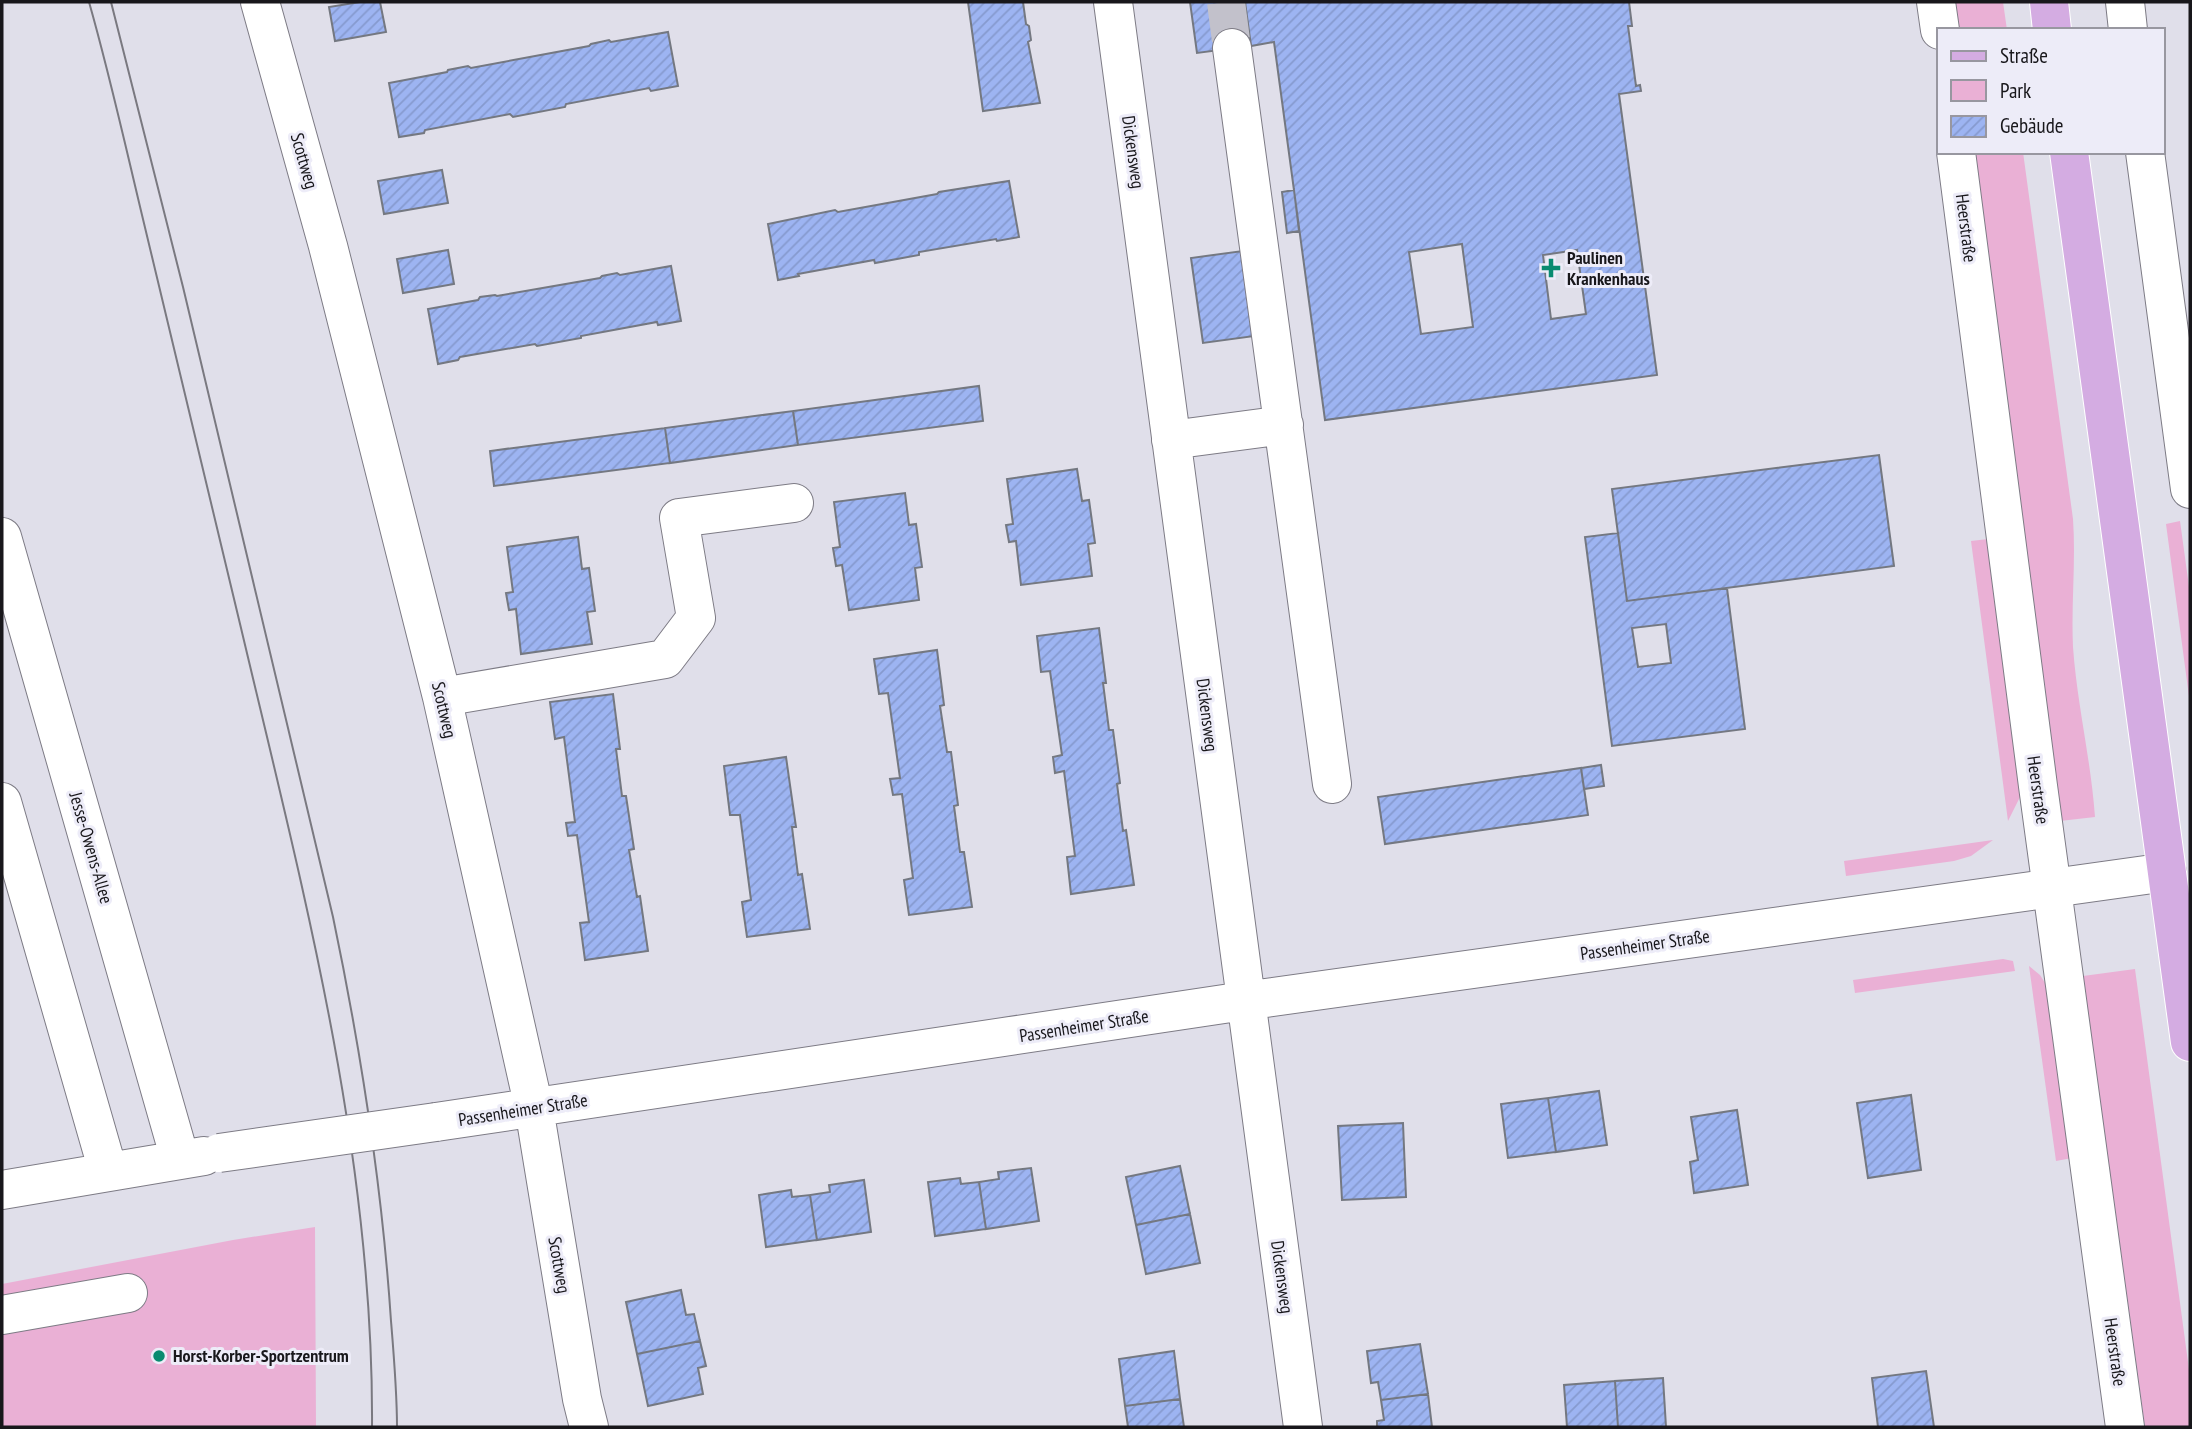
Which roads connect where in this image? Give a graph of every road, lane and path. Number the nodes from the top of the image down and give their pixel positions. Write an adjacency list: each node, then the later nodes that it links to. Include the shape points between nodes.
1 (260, 2): 18 (street, Scottweg, via 328,246)
2 (1113, 2): 14 (street, Dickensweg)
3 (1936, 2): 6 (street)
4 (2049, 2): 7 (main road)
5 (2125, 2): 8 (street)
6 (1940, 28)
7 (2052, 28)
8 (2129, 28)
9 (1232, 48): 13 (street)
10 (1956, 154): 22 (street, Heerstraße)
11 (2069, 154): 21 (main road)
12 (2145, 154): 15 (street)
13 (1284, 425): 14 (street); 19 (street)
14 (1171, 440): 23 (street, Dickensweg)
15 (2190, 489)
16 (794, 503): 18 (street, via 679,518 696,618 665,659)
17 (2, 537): 26 (street, Jesse-Owens-Allee)
18 (442, 697): 25 (street, Scottweg)
19 (1332, 784)
20 (2, 802): 27 (street)
21 (2167, 872): 22 (street, Passenheimer Straße); 24 (main road)
22 (2051, 887): 23 (street, Passenheimer Straße); 33 (street, Heerstraße)
23 (1244, 1001): 25 (street, Passenheimer Straße); 32 (street, Dickensweg)
24 (2190, 1042)
25 (534, 1108): 26 (street, Passenheimer Straße, bridge); 31 (street, Scottweg)
26 (180, 1159): 27 (street, Passenheimer Straße)
27 (108, 1171): 28 (street, Passenheimer Straße)
28 (2, 1190)
29 (128, 1293): 30 (street)
30 (2, 1315)
31 (589, 1427)
32 (1303, 1427)
33 (2125, 1427)

